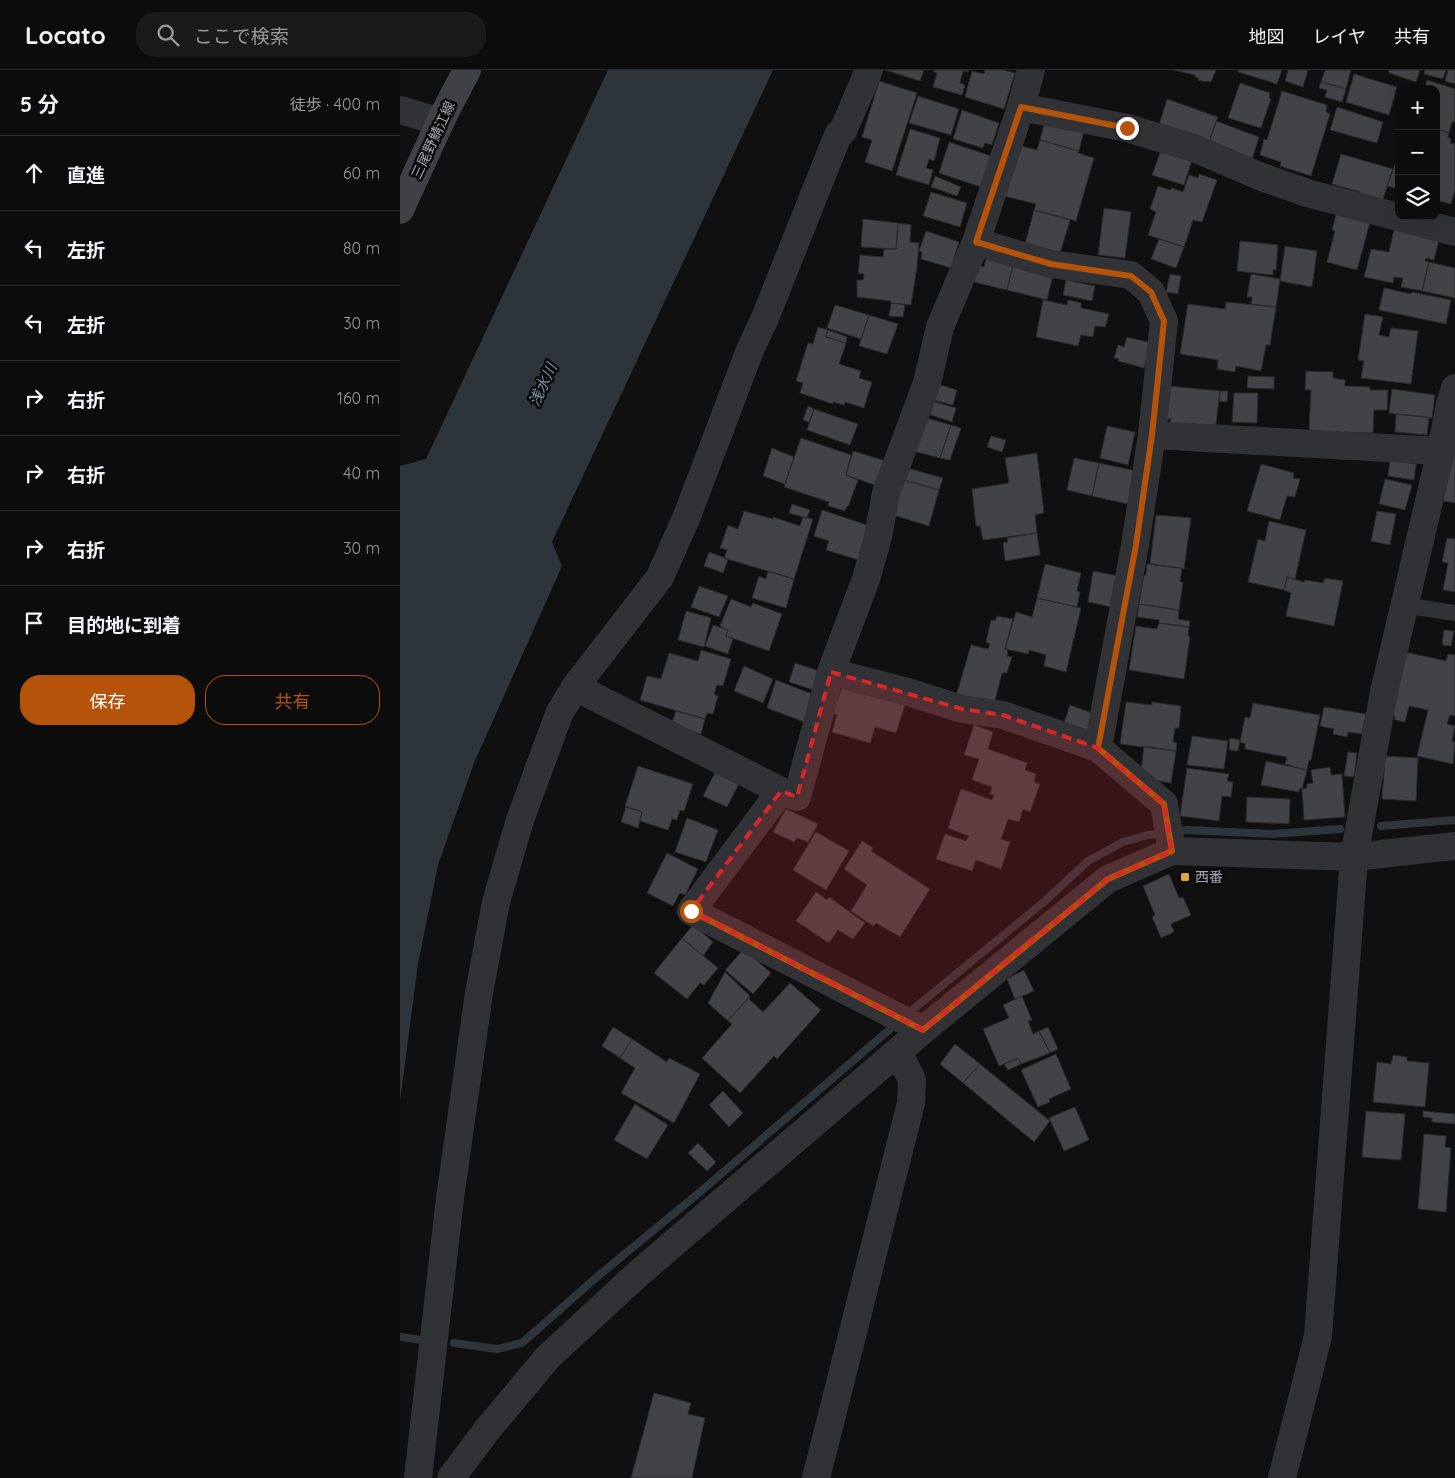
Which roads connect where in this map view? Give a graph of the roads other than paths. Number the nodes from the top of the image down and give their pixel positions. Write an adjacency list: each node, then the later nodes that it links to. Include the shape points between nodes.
1 (468, 70): 6 (main road, 三尾野鯖江線)
2 (869, 70): 16 (street, via 843,131 838,135 660,577)
3 (1031, 70): 4 (street)
4 (1021, 107): 8 (street, via 1127,128 1194,148 1307,193); 9 (street)
5 (400, 110): 6 (street, via 437,122)
6 (443, 116): 7 (main road, 三尾野鯖江線)
7 (400, 210)
8 (1455, 232)
9 (976, 242): 11 (street, via 1051,264 1131,276 1151,292 1164,321); 15 (street, via 940,327 927,383 886,493 866,579)
10 (1455, 388): 12 (street)
11 (1152, 435): 12 (street); 17 (street, via 1136,545)
12 (1440, 451): 13 (street)
13 (1404, 604): 14 (lane); 21 (street, via 1384,692)
14 (1455, 613)
15 (831, 672): 17 (street, via 962,709 1003,715); 18 (street, via 797,797)
16 (575, 687): 18 (street); 24 (street, via 559,714 520,820 496,902 479,993 450,1198)
17 (1098, 748): 19 (street, via 1164,804)
18 (781, 791): 22 (street, via 691,911)
19 (1169, 836): 21 (street); 22 (street, via 1108,879)
20 (1455, 846): 21 (street)
21 (1354, 857): 27 (street, via 1318,1336)
22 (918, 1027): 23 (street)
23 (898, 1051): 25 (street, via 639,1273 548,1357); 26 (street, via 912,1080 911,1102)
24 (418, 1478)
25 (451, 1478)
26 (816, 1478)
27 (1282, 1478)

